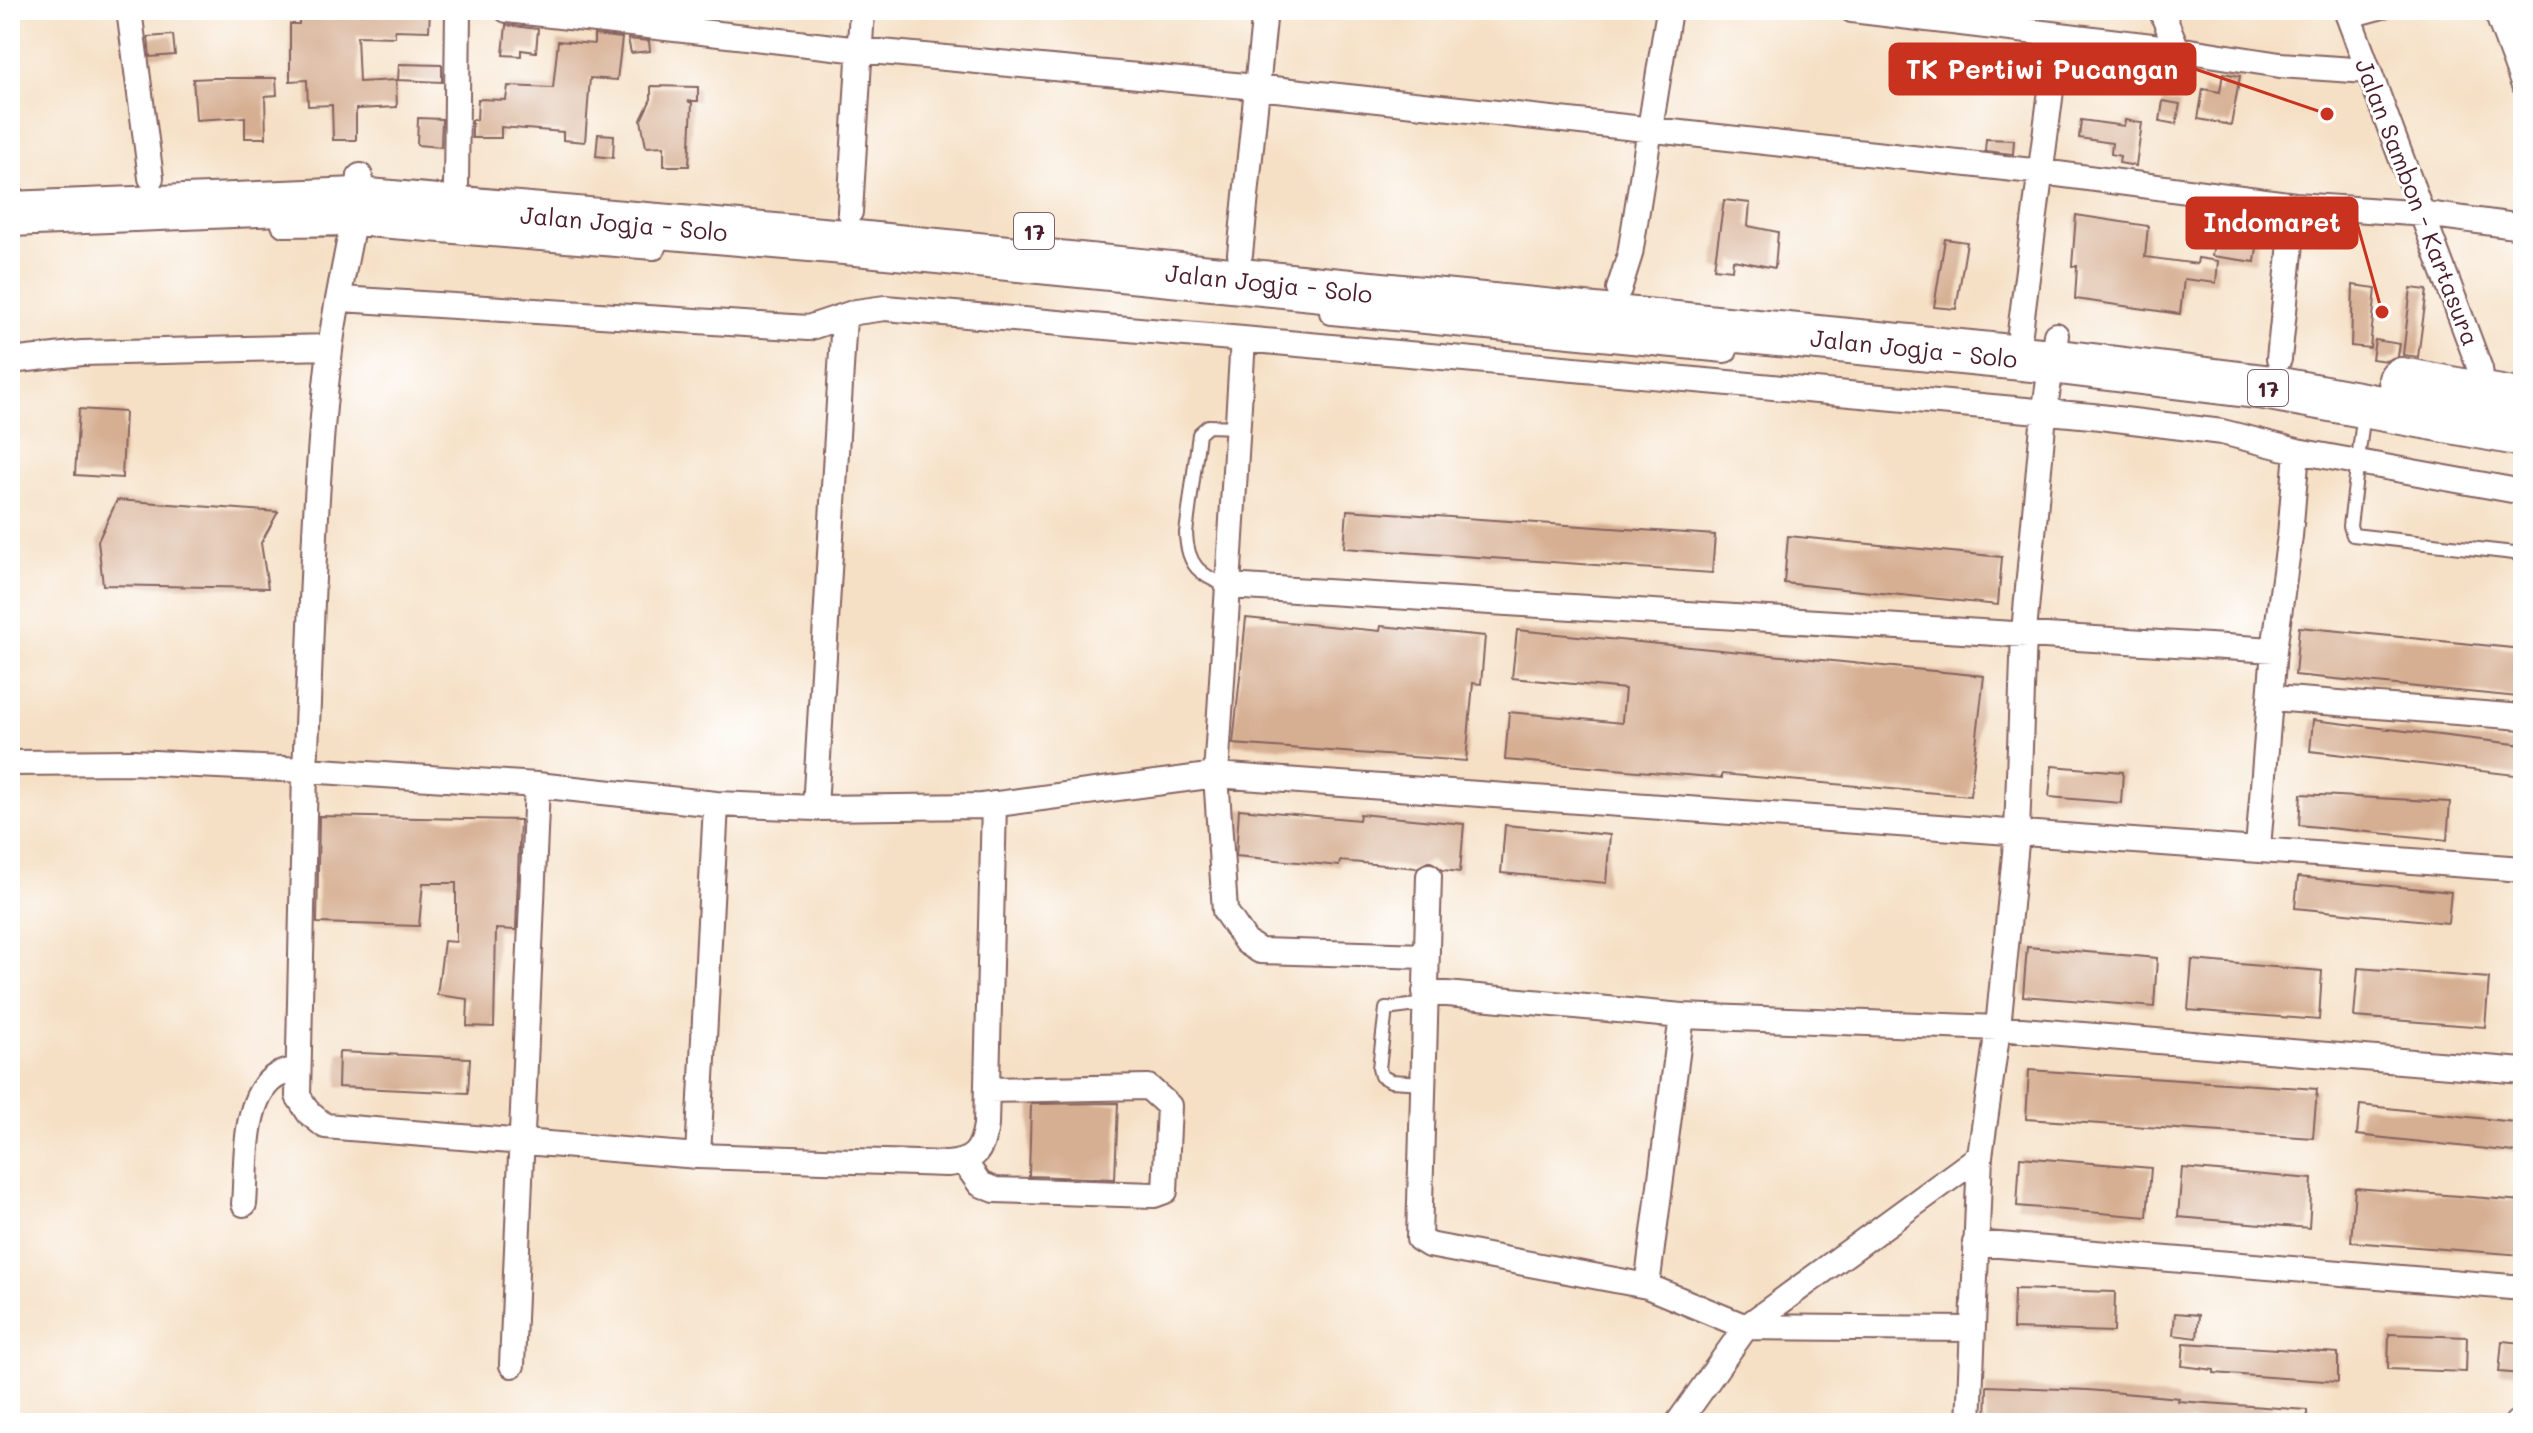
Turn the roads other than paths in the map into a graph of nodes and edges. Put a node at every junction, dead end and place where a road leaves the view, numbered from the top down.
1 (129, 10) edge
2 (458, 10) edge
3 (507, 10) edge
4 (862, 10) edge
5 (1265, 10) edge
6 (1669, 10) edge
7 (1852, 10) edge
8 (2161, 10) edge
9 (2496, 10) edge
10 (2387, 11) edge
11 (2348, 16) edge
12 (2058, 36) junction
13 (2177, 49) junction
14 (860, 50) junction
15 (2368, 71) junction
16 (2523, 83) edge
17 (1256, 87) junction
18 (1649, 130) junction
19 (2042, 172) junction
20 (151, 178) junction
21 (456, 185) junction
22 (10, 186) edge
23 (357, 200) junction
24 (2295, 205) junction
25 (10, 214) edge
26 (2426, 214) junction
27 (2523, 227) edge
28 (10, 234) edge
29 (853, 239) junction
30 (1240, 254) junction
31 (1619, 289) junction
32 (341, 299) junction
33 (844, 317) junction
34 (1243, 339) junction
35 (330, 347) junction
36 (2044, 352) junction
37 (2279, 359) junction
38 (10, 361) edge
39 (2364, 411) junction
40 (2044, 414) junction
41 (2504, 414) edge
42 (1238, 427) junction
43 (2523, 450) edge
44 (2297, 451) junction
45 (2356, 462) junction
46 (2523, 492) edge
47 (2523, 554) edge
48 (1228, 586) junction
49 (2024, 632) junction
50 (2274, 650) junction
51 (2272, 698) junction
52 (2523, 717) edge
53 (10, 763) edge
54 (305, 770) junction
55 (1216, 775) junction
56 (537, 785) junction
57 (716, 804) junction
58 (994, 804) junction
59 (815, 808) junction
60 (2017, 833) junction
61 (2258, 848) junction
62 (2523, 869) edge
63 (1429, 876) dead end
64 (1426, 956) junction
65 (1425, 998) junction
66 (1682, 1016) junction
67 (1998, 1028) junction
68 (298, 1070) junction
69 (2523, 1071) edge
70 (1423, 1083) junction
71 (987, 1090) junction
72 (522, 1144) junction
73 (698, 1156) junction
74 (1980, 1156) junction
75 (965, 1163) junction
76 (244, 1204) dead end
77 (1975, 1243) junction
78 (1647, 1286) junction
79 (2523, 1288) edge
80 (1746, 1327) junction
81 (1970, 1329) junction
82 (512, 1365) dead end
83 (2523, 1421) edge
84 (1678, 1423) edge
85 (1969, 1423) edge
86 (2517, 1423) edge

1 - 20 street
2 - 21 street
3 - 14 street
4 - 14 street
5 - 17 street
6 - 18 street
7 - 12 street
8 - 13 street
9 - 16 street
10 - 11 lane
11 - 15 street, Jalan Sambon - Kartasura
12 - 13 street
12 - 19 street
13 - 15 street
14 - 17 street
14 - 29 street
15 - 26 street, Jalan Sambon - Kartasura
17 - 18 street
17 - 30 street
18 - 19 street
18 - 31 street
19 - 24 street
19 - 36 street
20 - 22 highway, Jalan Jogja - Solo / 17
20 - 23 highway, Jalan Jogja - Solo / 17
21 - 23 highway, Jalan Jogja - Solo / 17
21 - 29 highway, Jalan Jogja - Solo / 17
23 - 25 highway, Jalan Jogja - Solo / 17
23 - 28 street
23 - 29 highway, Jalan Jogja - Solo / 17
23 - 32 street
24 - 26 street
24 - 37 street
26 - 27 street
26 - 41 street, Jalan Sambon - Kartasura
29 - 30 highway, Jalan Jogja - Solo / 17
29 - 36 highway, Jalan Jogja - Solo / 17
30 - 31 highway, Jalan Jogja - Solo / 17
31 - 36 highway, Jalan Jogja - Solo / 17
32 - 33 street
32 - 35 street
33 - 34 street
33 - 59 street
34 - 40 street
34 - 42 street
35 - 38 street
35 - 54 street
36 - 37 highway, Jalan Jogja - Solo / 17
36 - 39 highway, Jalan Jogja - Solo / 17
36 - 40 street
37 - 41 highway, Jalan Jogja - Solo / 17
39 - 41 highway, Jalan Jogja - Solo / 17
39 - 43 street
39 - 45 lane
40 - 44 street
40 - 49 street
42 - 48 street
42 - 48 lane
44 - 45 street
44 - 50 street
45 - 46 street
45 - 47 lane
48 - 49 street
48 - 55 street
49 - 50 street
49 - 60 street
50 - 51 street
51 - 52 street
51 - 61 street
53 - 54 street
54 - 56 street
54 - 68 street
55 - 58 street
55 - 60 street
55 - 64 street
56 - 57 street
56 - 72 street
57 - 59 street
57 - 73 street
58 - 59 street
58 - 71 street
60 - 61 street
60 - 67 street
61 - 62 street
63 - 64 street
64 - 65 street
65 - 66 street
65 - 70 street
65 - 70 lane
66 - 67 street
66 - 78 street
67 - 69 street
67 - 74 street
68 - 72 street
68 - 76 street
70 - 78 street
71 - 75 street
71 - 75 street
72 - 73 street
72 - 82 street
73 - 75 street
74 - 77 street
74 - 80 street
77 - 79 street
77 - 81 street
78 - 80 street
80 - 81 street
80 - 84 street
81 - 85 street
83 - 86 street

